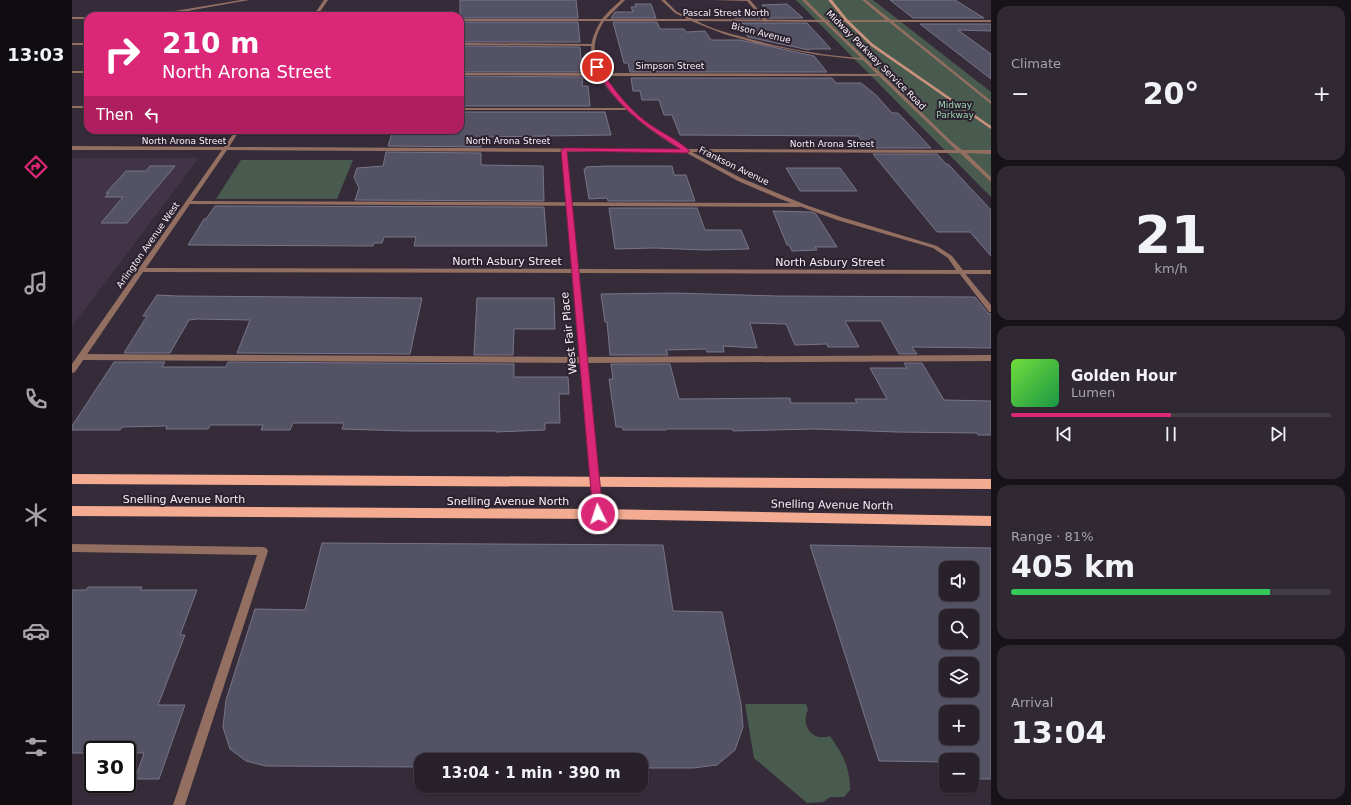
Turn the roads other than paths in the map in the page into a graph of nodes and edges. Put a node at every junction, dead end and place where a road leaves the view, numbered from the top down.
1 (247, 0) edge
2 (326, 0) edge
3 (624, 0) edge
4 (663, 0) edge
5 (713, 0) edge
6 (804, 0) edge
7 (830, 0) edge
8 (864, 0) edge
9 (175, 12) edge
10 (318, 12) edge
11 (72, 18) edge
12 (84, 18) edge
13 (464, 20) edge
14 (603, 20) junction
15 (691, 21) junction
16 (766, 21) junction
17 (826, 21) junction
18 (847, 21) junction
19 (890, 21) junction
20 (991, 22) edge
21 (72, 44) edge
22 (84, 44) edge
23 (464, 44) edge
24 (592, 44) junction
25 (864, 59) junction
26 (72, 72) edge
27 (84, 72) edge
28 (464, 74) edge
29 (600, 74) junction
30 (879, 75) junction
31 (991, 103) edge
32 (72, 107) edge
33 (84, 107) edge
34 (464, 109) edge
35 (628, 109) junction
36 (991, 128) edge
37 (235, 134) edge
38 (72, 148) edge
39 (225, 149) junction
40 (564, 150) junction
41 (687, 151) junction
42 (960, 152) junction
43 (991, 152) edge
44 (991, 180) edge
45 (188, 203) junction
46 (569, 204) junction
47 (799, 205) junction
48 (142, 270) junction
49 (575, 272) junction
50 (961, 272) junction
51 (991, 272) edge
52 (991, 310) edge
53 (82, 357) junction
54 (991, 358) edge
55 (584, 360) junction
56 (72, 370) edge
57 (72, 479) edge
58 (596, 483) junction
59 (991, 484) edge
60 (72, 511) edge
61 (598, 514) junction
62 (991, 521) edge
63 (72, 548) edge
64 (179, 805) edge

1 - 9 street
2 - 10 street
3 - 14 street
4 - 15 street, Bison Avenue
5 - 16 street
6 - 17 street, Midway Parkway Service Road
7 - 18 street
8 - 19 street
11 - 12 street
13 - 14 street, Pascal Street North
14 - 15 street, Pascal Street North
14 - 24 street
15 - 16 street, Pascal Street North
15 - 25 street, Bison Avenue
16 - 17 street, Pascal Street North
17 - 18 street, Pascal Street North
17 - 25 street, Midway Parkway Service Road
18 - 19 street, Pascal Street North
18 - 36 street
19 - 20 street, Pascal Street North
19 - 31 street
21 - 22 street
23 - 24 street
24 - 29 street, Frankson Avenue
25 - 30 street, Midway Parkway Service Road
26 - 27 street
28 - 29 street, Simpson Street
29 - 30 street, Simpson Street
29 - 35 street, Frankson Avenue
30 - 42 street, Midway Parkway Service Road
32 - 33 street
34 - 35 street
35 - 41 street, Frankson Avenue
37 - 39 street, Arlington Avenue West
38 - 39 street, North Arona Street
39 - 40 street, North Arona Street
39 - 45 street, Arlington Avenue West
40 - 41 street, North Arona Street
40 - 46 street, West Fair Place
41 - 42 street, North Arona Street
41 - 47 street, Frankson Avenue
42 - 43 street, North Arona Street
42 - 44 street, Midway Parkway Service Road
45 - 46 street
45 - 48 street, Arlington Avenue West
46 - 47 street
46 - 49 street, West Fair Place
47 - 50 street, Frankson Avenue
48 - 49 street, North Asbury Street
48 - 53 street, Arlington Avenue West
49 - 50 street, North Asbury Street
49 - 55 street, West Fair Place
50 - 51 street, North Asbury Street
50 - 52 street, Frankson Avenue
53 - 55 street
53 - 56 street, Arlington Avenue West
54 - 55 street
55 - 58 street, West Fair Place
57 - 58 main road, Snelling Avenue North
58 - 59 main road, Snelling Avenue North
58 - 61 street, West Fair Place
60 - 61 main road, Snelling Avenue North
61 - 62 main road, Snelling Avenue North
63 - 64 street

